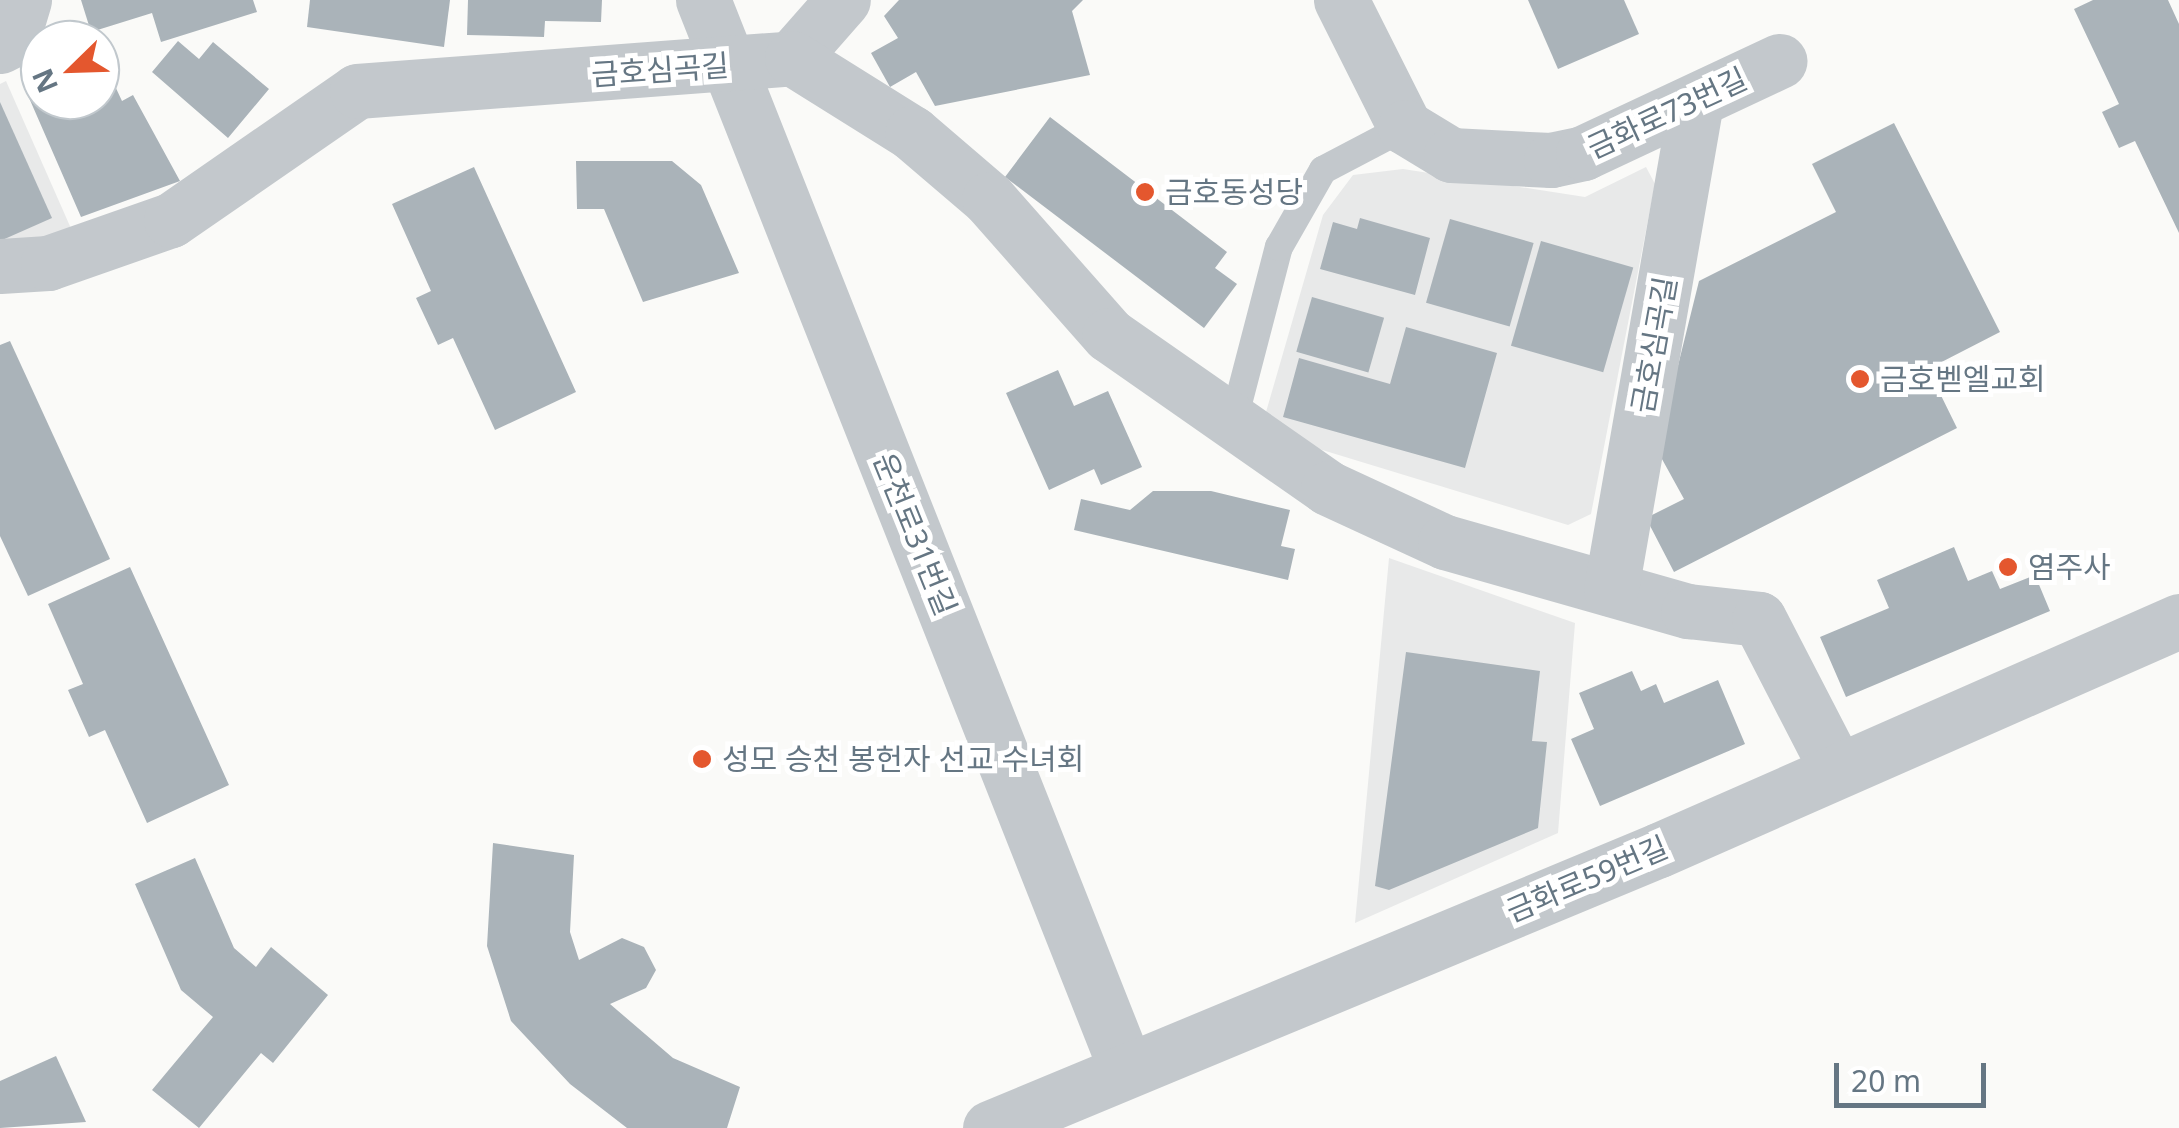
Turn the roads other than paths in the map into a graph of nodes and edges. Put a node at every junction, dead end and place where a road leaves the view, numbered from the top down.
1 (24, 0) edge
2 (703, 0) edge
3 (843, 0) edge
4 (1341, 0) edge
5 (0, 46) edge
6 (792, 58) junction
7 (1779, 61) dead end
8 (730, 65) junction
9 (1696, 100) junction
10 (1405, 128) junction
11 (0, 266) edge
12 (1233, 423) junction
13 (1611, 589) junction
14 (2179, 621) edge
15 (1837, 770) junction
16 (1126, 1069) junction
17 (990, 1128) edge

1 - 5 street
2 - 8 street, 운천로31번길
3 - 6 street
4 - 10 street
6 - 8 street, 금호심곡길
6 - 12 street
7 - 9 street, 금화로73번길
8 - 11 street, 금호심곡길
8 - 16 street, 운천로31번길
9 - 10 street, 금화로73번길
9 - 13 street, 금호심곡길
10 - 12 lane
12 - 13 street
13 - 15 street
14 - 15 street, 금화로59번길
15 - 16 street, 금화로59번길
16 - 17 street, 금화로59번길

